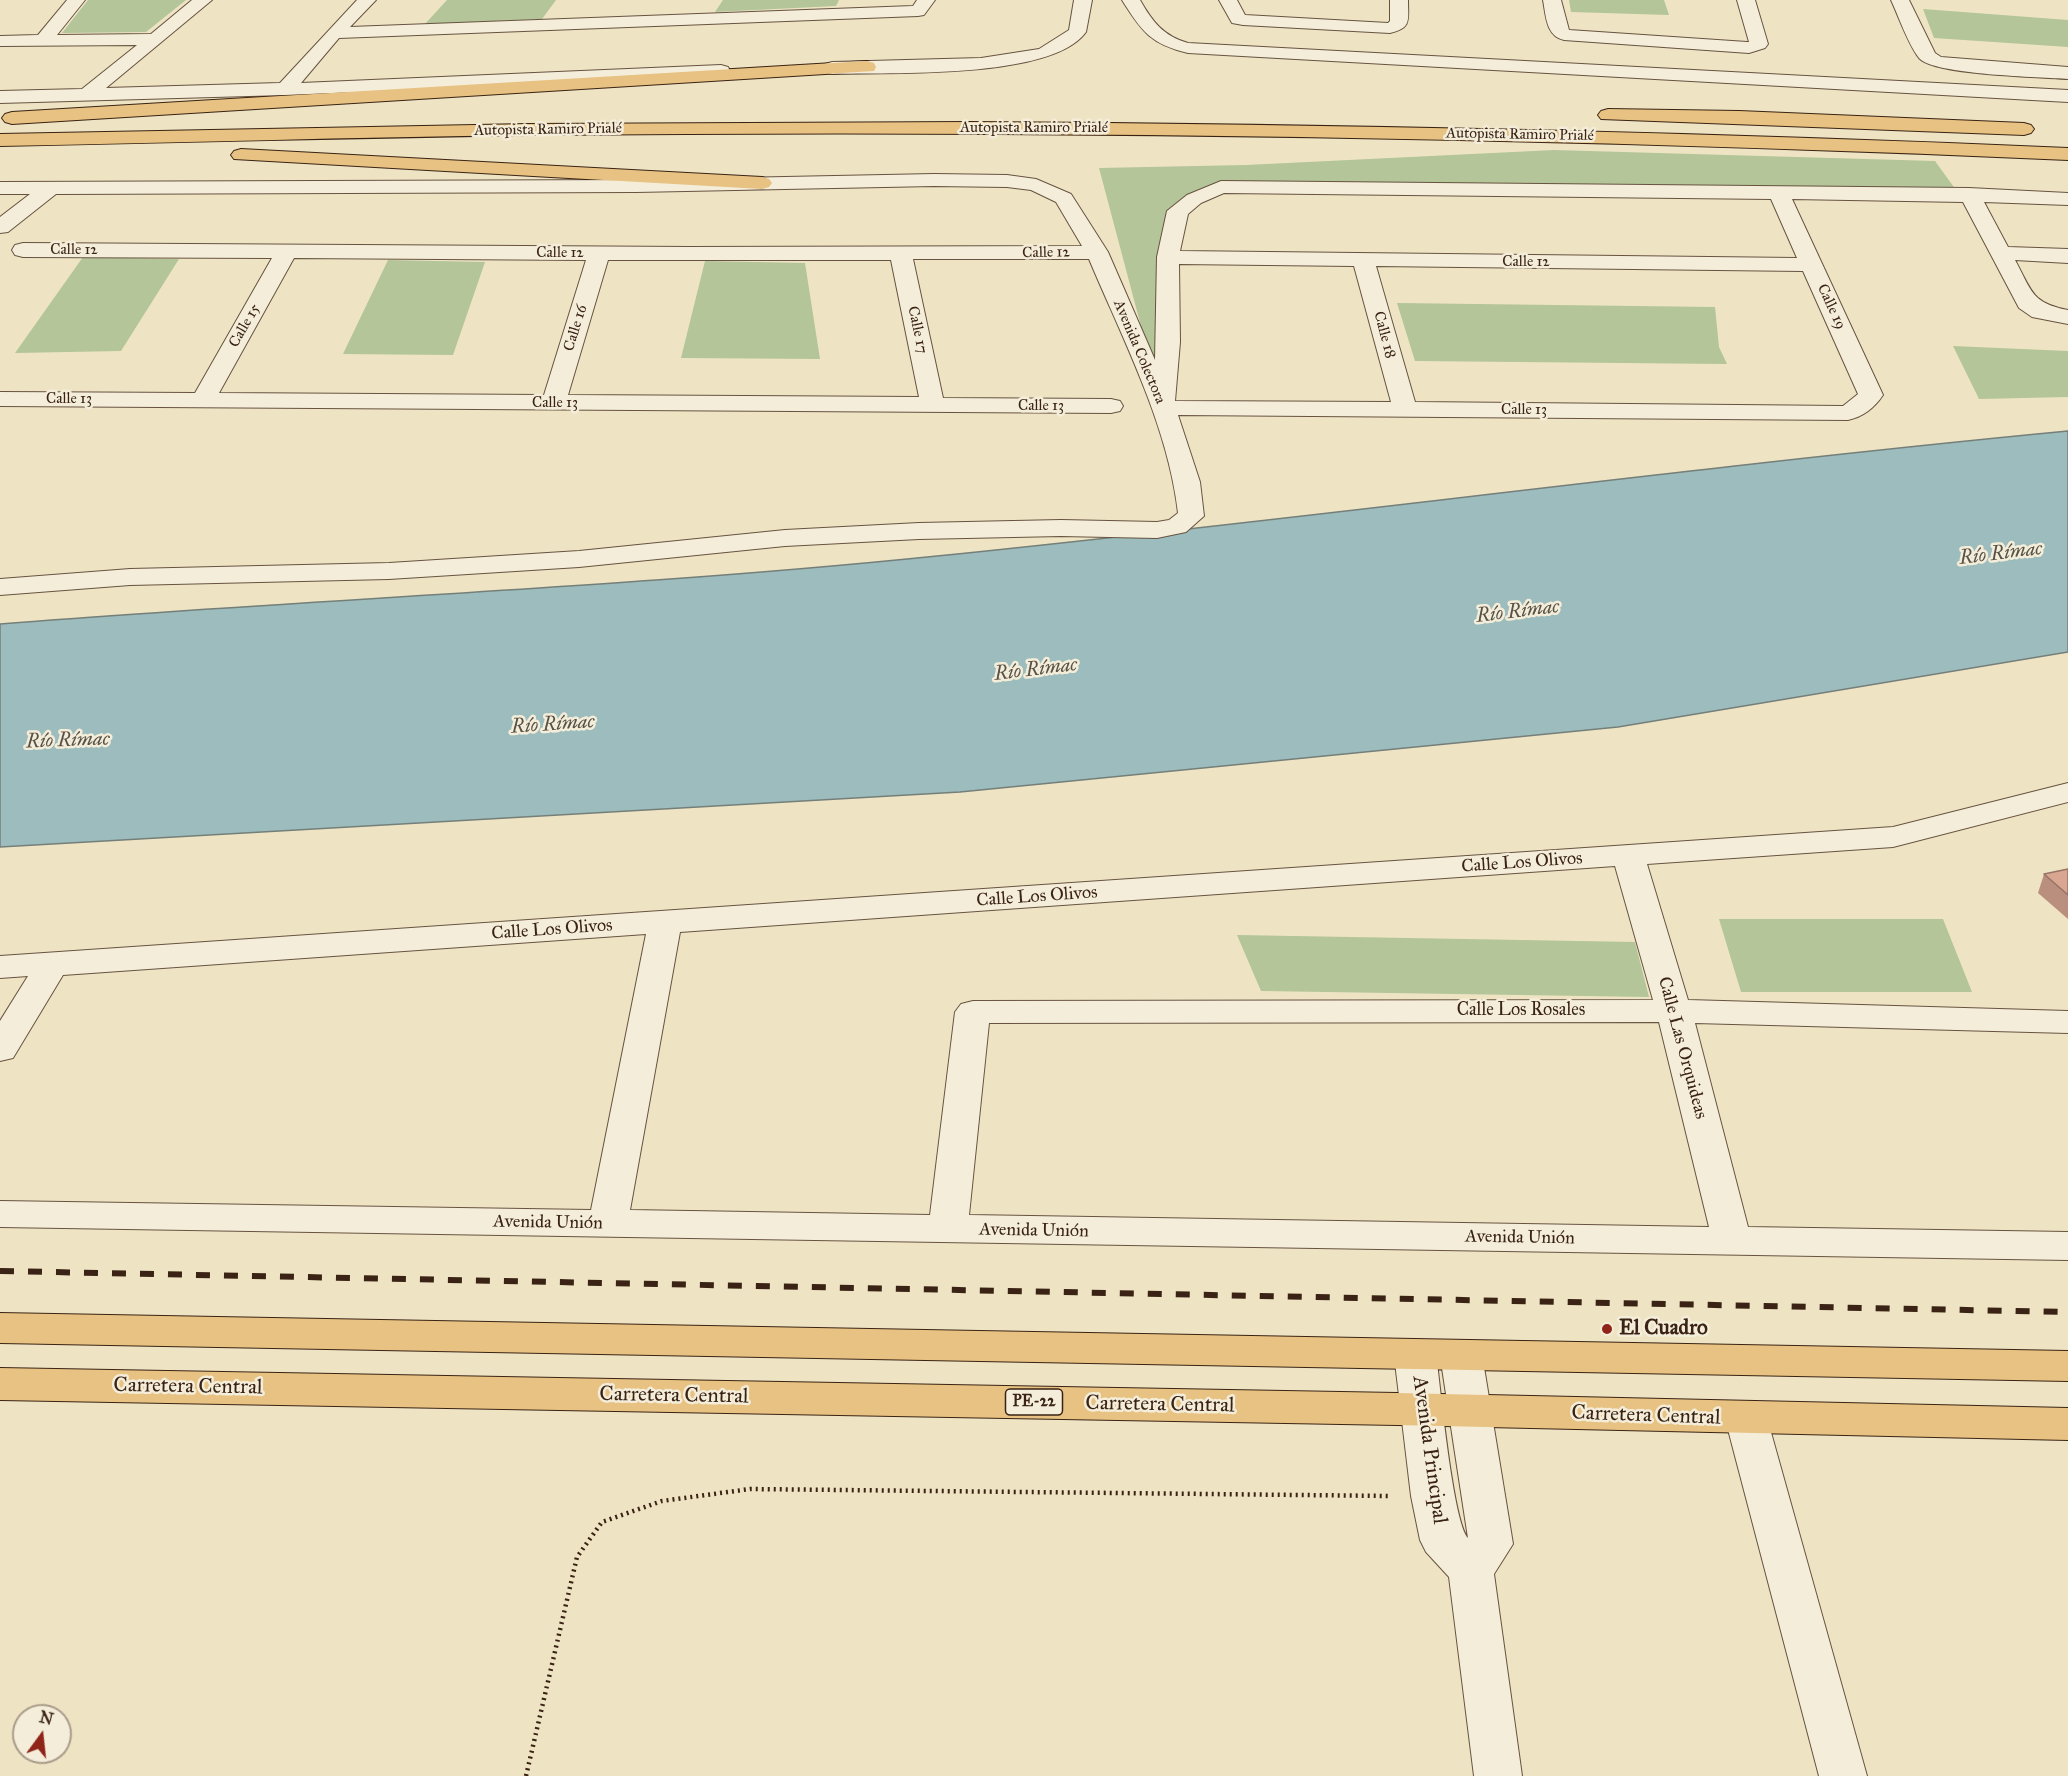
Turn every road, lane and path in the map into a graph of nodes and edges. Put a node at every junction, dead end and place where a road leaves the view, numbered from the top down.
1 (76, 0) edge
2 (203, 0) edge
3 (367, 0) edge
4 (926, 0) edge
5 (1083, 0) edge
6 (1131, 0) edge
7 (1228, 0) edge
8 (1399, 0) edge
9 (1552, 0) edge
10 (1746, 0) edge
11 (1900, 0) edge
12 (635, 7) dead end
13 (623, 22) junction
14 (334, 33) junction
15 (155, 39) junction
16 (43, 40) junction
17 (0, 41) edge
18 (1662, 43) junction
19 (867, 67) junction
20 (2062, 72) edge
21 (1663, 73) junction
22 (285, 89) junction
23 (86, 95) junction
24 (2067, 96) edge
25 (0, 97) edge
26 (442, 111) dead end
27 (1585, 114) dead end
28 (6, 118) edge
29 (2047, 130) dead end
30 (0, 141) edge
31 (2068, 154) edge
32 (762, 183) junction
33 (52, 187) junction
34 (0, 188) edge
35 (1778, 192) junction
36 (1969, 194) junction
37 (2068, 199) edge
38 (0, 227) edge
39 (23, 250) dead end
40 (287, 251) junction
41 (1097, 252) junction
42 (599, 253) junction
43 (2000, 253) junction
44 (901, 254) junction
45 (2068, 256) edge
46 (1168, 257) junction
47 (1364, 261) junction
48 (1812, 265) junction
49 (2068, 317) edge
50 (0, 399) edge
51 (203, 400) junction
52 (554, 403) junction
53 (933, 406) junction
54 (1111, 406) dead end
55 (1163, 408) junction
56 (1405, 410) junction
57 (1848, 413) joint
58 (0, 587) edge
59 (2068, 792) edge
60 (1628, 855) junction
61 (665, 922) junction
62 (52, 965) junction
63 (0, 967) edge
64 (1674, 1011) junction
65 (2068, 1022) edge
66 (0, 1050) edge
67 (0, 1214) edge
68 (608, 1224) junction
69 (948, 1229) junction
70 (1732, 1241) junction
71 (2068, 1246) edge
72 (0, 1328) edge
73 (1415, 1354) junction
74 (1461, 1355) junction
75 (2068, 1366) edge
76 (0, 1384) edge
77 (1423, 1410) junction
78 (1470, 1411) junction
79 (1746, 1418) junction
80 (2068, 1424) edge
81 (1433, 1496) junction
82 (1471, 1571) junction
83 (526, 1776) edge
84 (1498, 1776) edge
85 (1843, 1776) edge

1 - 16 street
2 - 15 street
3 - 14 street
4 - 13 street
5 - 19 street
6 - 21 street
7 - 8 street
9 - 18 street
10 - 18 street
11 - 20 street
12 - 13 street
13 - 14 street
14 - 22 street
15 - 16 street
15 - 23 street
16 - 17 street
18 - 21 street
19 - 22 street
19 - 28 highway
20 - 24 street
21 - 24 street
22 - 23 street
23 - 25 street
26 - 28 highway
27 - 29 highway, Autopista Ramiro Prialé
30 - 31 highway, Autopista Ramiro Prialé
30 - 32 highway
32 - 33 street
32 - 41 street, Avenida Colectora
33 - 34 street
33 - 38 street
35 - 36 street
35 - 46 street
35 - 48 street, Calle 19
36 - 37 street
36 - 43 street
39 - 40 street, Calle 12
40 - 42 street, Calle 12
40 - 51 street, Calle 15
41 - 44 street, Calle 12
41 - 55 street, Avenida Colectora
42 - 44 street, Calle 12
42 - 52 street, Calle 16
43 - 45 street
43 - 49 street
44 - 53 street, Calle 17
46 - 47 street, Calle 12
46 - 55 street
47 - 48 street, Calle 12
47 - 56 street, Calle 18
48 - 57 street, Calle 19
50 - 51 street, Calle 13
51 - 52 street, Calle 13
52 - 53 street, Calle 13
53 - 54 street, Calle 13
55 - 56 street, Calle 13
55 - 58 street, Avenida Colectora
56 - 57 street, Calle 13
59 - 60 street, Calle Los Olivos
60 - 61 street, Calle Los Olivos
60 - 64 street, Calle Las Orquideas
61 - 62 street, Calle Los Olivos
61 - 68 street
62 - 63 street, Calle Los Olivos
62 - 66 street
64 - 65 street, Calle Los Rosales
64 - 69 street, Calle Los Rosales
64 - 70 street, Calle Las Orquideas
67 - 68 street, Avenida Unión
68 - 69 street, Avenida Unión
69 - 70 street, Avenida Unión
70 - 71 street, Avenida Unión
72 - 73 highway
73 - 74 highway
73 - 77 street, Avenida Principal
74 - 75 highway
74 - 78 street
76 - 77 highway, Carretera Central / PE-22
77 - 78 highway, Carretera Central / PE-22
77 - 81 street, Avenida Principal
78 - 79 highway, Carretera Central / PE-22
78 - 82 street
79 - 80 highway, Carretera Central / PE-22
79 - 85 street
81 - 82 street, Avenida Principal
81 - 83 path
82 - 84 street

